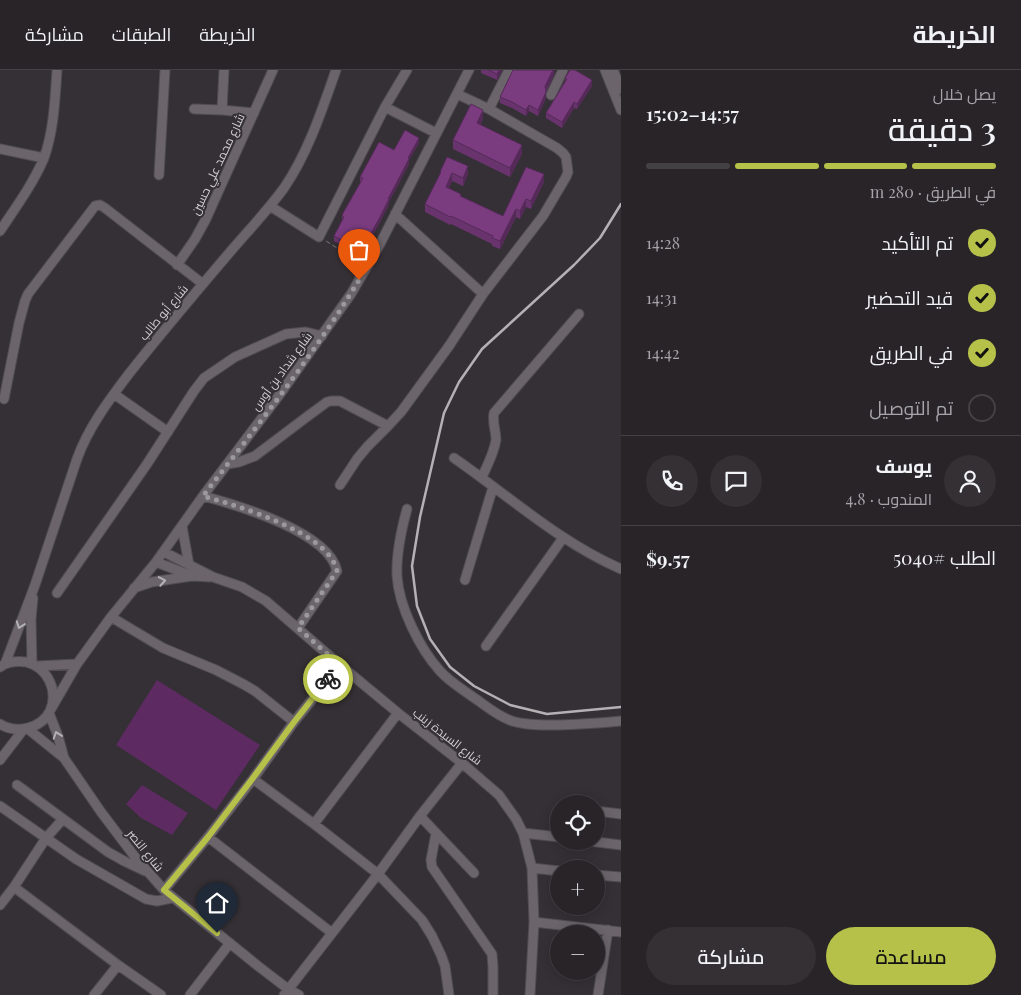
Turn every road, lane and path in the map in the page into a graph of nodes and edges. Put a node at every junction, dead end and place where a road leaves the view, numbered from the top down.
1 (57, 70) edge
2 (165, 70) edge
3 (224, 70) edge
4 (273, 70) edge
5 (336, 70) edge
6 (407, 70) edge
7 (469, 70) edge
8 (509, 70) edge
9 (563, 70) edge
10 (606, 70) edge
11 (614, 73) edge
12 (621, 89) edge
13 (457, 94) junction
14 (551, 95) dead end
15 (385, 107) junction
16 (194, 109) dead end
17 (489, 109) junction
18 (222, 110) junction
19 (621, 110) edge
20 (254, 113) junction
21 (436, 133) junction
22 (0, 149) edge
23 (44, 158) junction
24 (158, 175) dead end
25 (270, 206) junction
26 (395, 214) junction
27 (0, 231) edge
28 (319, 237) junction
29 (177, 265) junction
30 (367, 267) junction
31 (203, 284) junction
32 (483, 294) junction
33 (579, 314) dead end
34 (322, 336) junction
35 (114, 394) junction
36 (4, 399) dead end
37 (388, 426) junction
38 (168, 432) junction
39 (454, 458) dead end
40 (228, 464) junction
41 (482, 477) junction
42 (340, 485) dead end
43 (493, 487) junction
44 (203, 496) junction
45 (406, 509) dead end
46 (182, 526) junction
47 (563, 538) junction
48 (164, 552) junction
49 (156, 562) junction
50 (189, 565) junction
51 (621, 570) edge
52 (192, 576) junction
53 (213, 577) junction
54 (465, 580) dead end
55 (34, 585) junction
56 (134, 588) junction
57 (57, 593) dead end
58 (112, 616) junction
59 (298, 628) junction
60 (486, 646) dead end
61 (2, 664) edge
62 (77, 664) junction
63 (34, 665) junction
64 (340, 665) junction
65 (50, 711) junction
66 (398, 713) junction
67 (621, 721) edge
68 (294, 722) junction
69 (0, 724) edge
70 (26, 729) junction
71 (64, 758) junction
72 (0, 760) edge
73 (462, 763) junction
74 (253, 778) junction
75 (17, 785) dead end
76 (0, 806) edge
77 (605, 812) edge
78 (621, 814) edge
79 (420, 816) junction
80 (63, 819) junction
81 (314, 824) junction
82 (436, 833) junction
83 (523, 833) junction
84 (550, 836) edge
85 (208, 837) junction
86 (46, 838) junction
87 (605, 843) edge
88 (621, 845) edge
89 (532, 868) junction
90 (550, 870) edge
91 (148, 873) junction
92 (474, 873) dead end
93 (378, 874) junction
94 (605, 876) edge
95 (621, 878) edge
96 (14, 887) junction
97 (164, 890) junction
98 (172, 898) junction
99 (0, 905) edge
100 (534, 922) junction
101 (608, 930) junction
102 (621, 932) edge
103 (332, 933) junction
104 (230, 943) junction
105 (118, 965) junction
106 (286, 992) edge
107 (94, 995) edge
108 (161, 995) edge
109 (190, 995) edge
110 (299, 995) edge
111 (449, 995) edge
112 (494, 995) edge
113 (530, 995) edge
114 (598, 995) edge

1 - 23 street
2 - 24 street
3 - 18 street
4 - 20 street, شارع محمد علي حسين
5 - 25 street, شارع أبو طالب
6 - 15 street
7 - 13 street, شارع شداد بن أوس
8 - 17 street
9 - 14 street
10 - 11 street
11 - 12 street
11 - 19 street
13 - 17 street
13 - 21 street, شارع شداد بن أوس
15 - 21 street
15 - 28 street
16 - 18 street
17 - 32 street
18 - 20 street
20 - 29 street, شارع محمد علي حسين
21 - 26 street, شارع شداد بن أوس
22 - 23 street
23 - 27 street
25 - 28 street
25 - 31 street, شارع أبو طالب
26 - 30 street, شارع شداد بن أوس
26 - 32 street
28 - 30 path
29 - 31 street
29 - 36 street
30 - 34 street, شارع شداد بن أوس
31 - 35 street, شارع أبو طالب
32 - 37 street
33 - 41 street
34 - 38 street
34 - 40 street, شارع شداد بن أوس
35 - 38 street
35 - 55 street, شارع أبو طالب
37 - 40 street
37 - 42 street
38 - 57 street
39 - 41 street
40 - 44 street, شارع شداد بن أوس
41 - 43 street
43 - 47 street
43 - 54 street
44 - 46 street, شارع شداد بن أوس
44 - 59 street
45 - 67 street
46 - 48 street, شارع شداد بن أوس
46 - 50 street
47 - 51 street
47 - 60 street
48 - 49 street, شارع شداد بن أوس
48 - 50 street, شارع السيدة زينب
49 - 52 street, شارع السيدة زينب
49 - 56 street, شارع شداد بن أوس
50 - 53 street, شارع السيدة زينب
52 - 53 street, شارع السيدة زينب
56 -> 52 street
53 - 59 street, شارع السيدة زينب
55 -> 61 street, شارع أبو طالب
55 - 63 street, شارع أبو طالب
56 - 58 street, شارع شداد بن أوس
58 - 62 street, شارع شداد بن أوس
58 - 68 street
59 - 64 street, شارع السيدة زينب
61 - 63 street
62 - 63 street
62 - 65 street, شارع شداد بن أوس
63 - 65 street
64 - 66 street, شارع السيدة زينب
64 - 68 street
65 - 70 street
71 -> 65 street, شارع النصر
66 - 73 street, شارع السيدة زينب
66 - 81 street
68 - 74 street
69 - 70 street
70 - 71 street, شارع النصر
70 - 72 street
71 - 91 street, شارع النصر
73 - 79 street
73 - 83 street, شارع السيدة زينب
74 - 81 street
74 - 85 street
75 - 80 street
76 - 86 street
77 - 78 street
79 - 82 street
79 - 93 street
80 - 86 street
80 - 91 street
81 - 93 street
82 - 92 street
82 - 112 street
83 - 84 street
83 - 89 street, شارع السيدة زينب
85 - 97 street
85 - 103 street
86 - 96 street
86 - 98 street
87 - 88 street
89 - 90 street
89 - 100 street, شارع السيدة زينب
91 - 97 street, شارع النصر
93 - 103 street
93 - 111 street
94 - 95 street
96 - 99 street
96 - 105 street
97 - 98 street, شارع النصر
98 - 104 street, شارع النصر
100 - 101 street
100 - 113 street, شارع السيدة زينب
101 - 102 street
101 - 114 street
103 - 106 street
104 - 106 street, شارع النصر
104 - 109 street
105 - 107 street
105 - 108 street
106 - 110 street, شارع النصر

